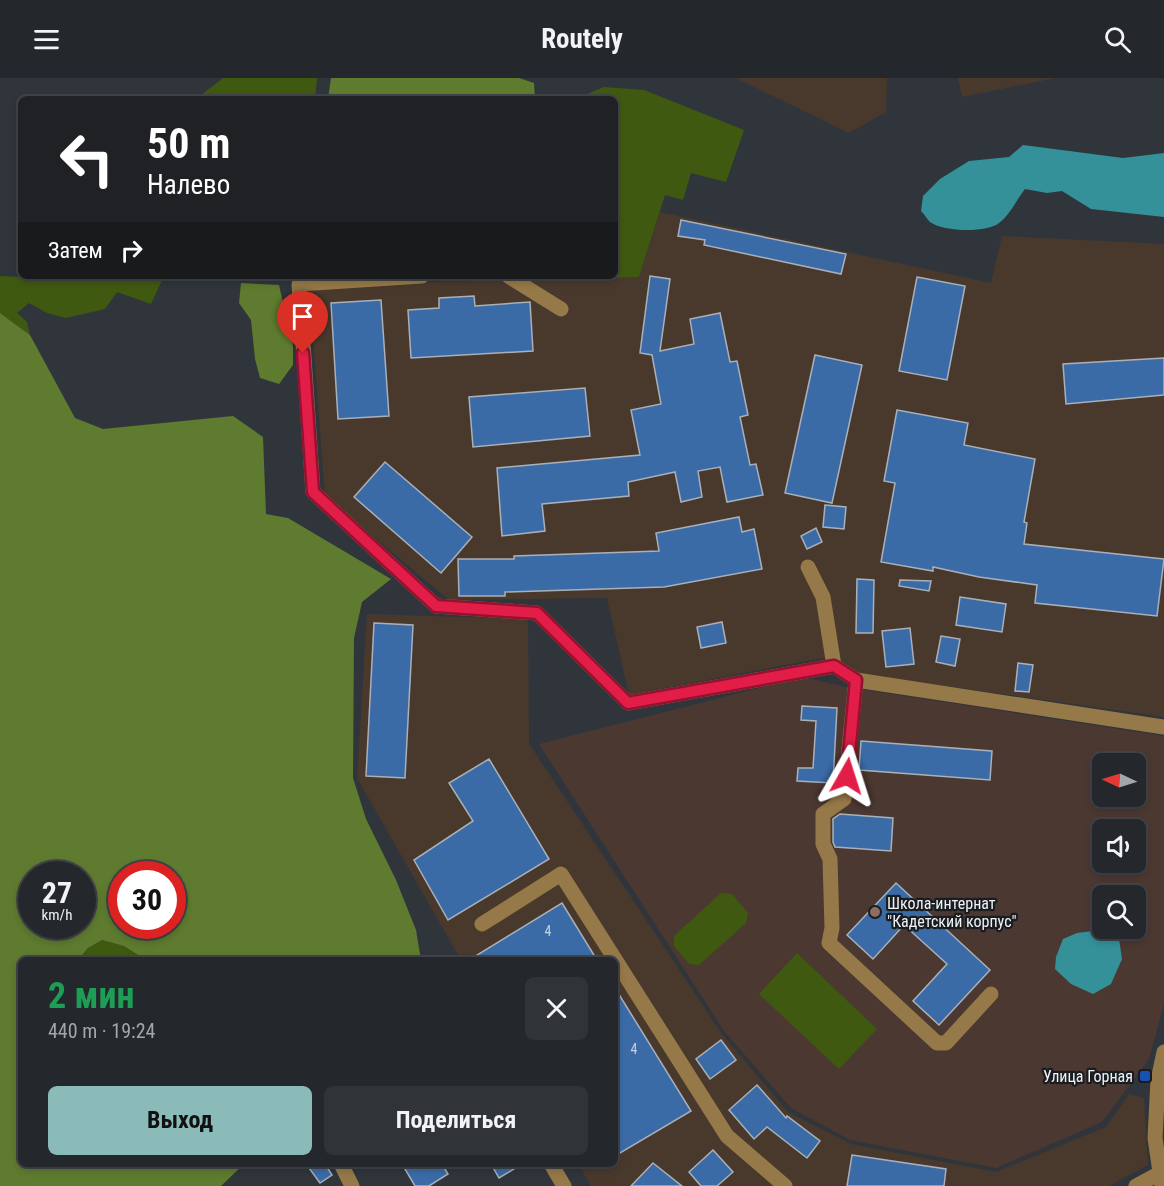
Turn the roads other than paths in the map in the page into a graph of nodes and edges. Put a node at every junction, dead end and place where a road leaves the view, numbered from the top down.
1 (376, 279) edge
2 (513, 279) edge
3 (561, 309) dead end
4 (808, 567) dead end
5 (834, 666) junction
6 (856, 680) junction
7 (1164, 727) edge
8 (482, 924) dead end
9 (614, 957) edge
10 (618, 964) edge
11 (991, 994) dead end
12 (1164, 1052) edge
13 (1160, 1110) edge
14 (342, 1167) edge
15 (553, 1167) edge
16 (1161, 1179) edge
17 (352, 1186) edge
18 (564, 1186) edge
19 (785, 1186) edge
20 (1136, 1186) edge

1 - 5 street
2 - 3 street
4 - 5 street
5 - 6 street
6 - 7 street
6 - 11 street
8 - 9 street
10 - 19 street
12 - 13 street
13 - 16 street
14 - 17 street
15 - 18 street
16 - 20 street

